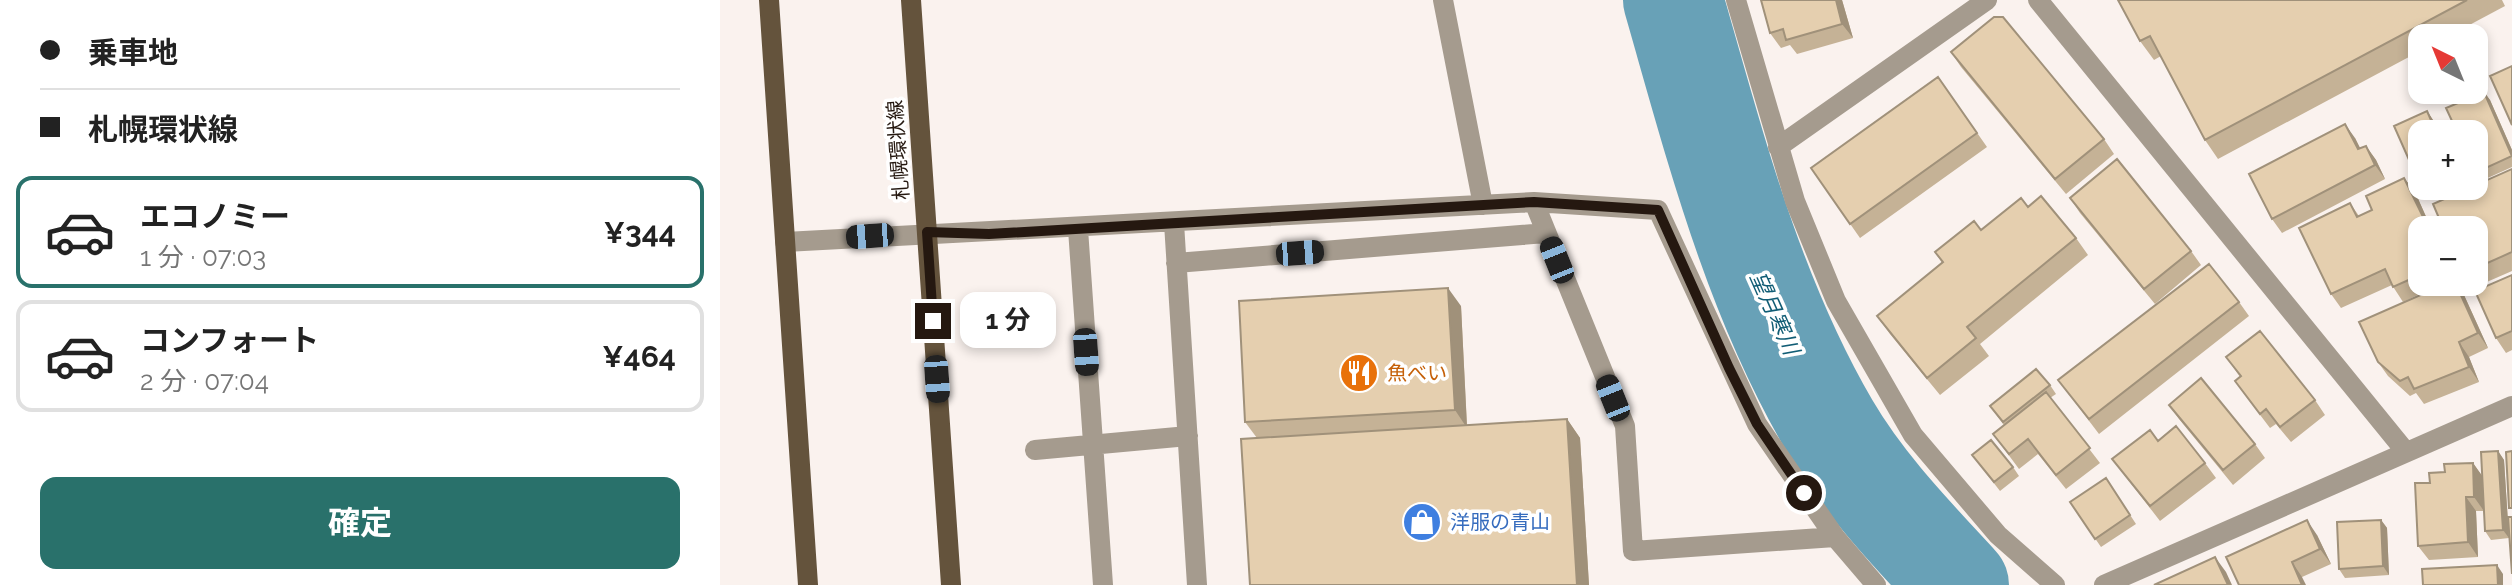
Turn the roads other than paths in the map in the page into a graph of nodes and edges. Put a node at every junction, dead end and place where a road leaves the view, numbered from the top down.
1 (769, 0) edge
2 (911, 0) edge
3 (1443, 0) edge
4 (1736, 0) edge
5 (1987, 0) edge
6 (2038, 0) edge
7 (1778, 147) junction
8 (1534, 202) junction
9 (1483, 205) junction
10 (1174, 223) junction
11 (1078, 229) junction
12 (927, 232) junction
13 (1546, 233) junction
14 (785, 242) junction
15 (1176, 263) junction
16 (2512, 406) edge
17 (1188, 436) junction
18 (1093, 445) junction
19 (1035, 450) dead end
20 (2406, 452) junction
21 (1835, 537) junction
22 (808, 585) edge
23 (951, 585) edge
24 (1103, 585) edge
25 (1197, 585) edge
26 (1876, 585) edge
27 (2055, 585) edge
28 (2104, 585) edge

1 - 14 main road
2 - 12 main road, 札幌環状線
3 - 9 street
4 - 7 street
5 - 7 street
6 - 20 street
7 - 27 street
8 - 9 street
8 - 13 street
8 - 21 street
9 - 10 street
10 - 11 street
10 - 15 street
11 - 12 street
11 - 18 street
12 - 14 street
12 - 23 main road, 札幌環状線
13 - 15 street
13 - 21 street
14 - 22 main road
15 - 17 street
16 - 20 street
17 - 18 street
17 - 25 street
18 - 19 street
18 - 24 street
20 - 28 street
21 - 26 street

